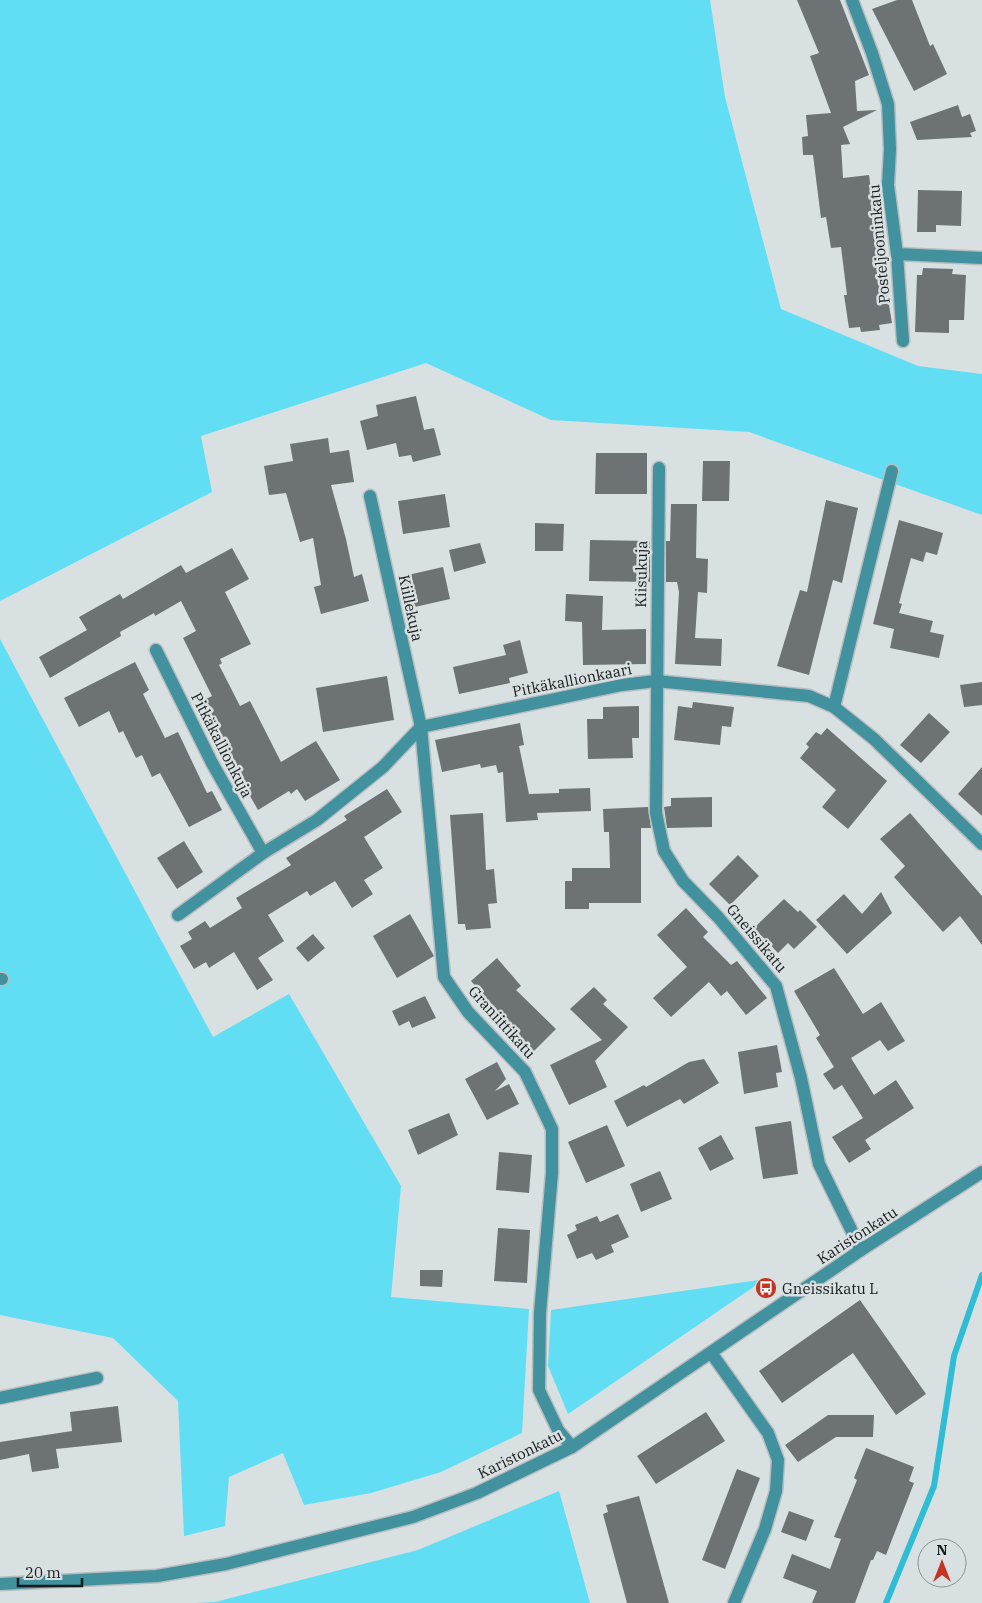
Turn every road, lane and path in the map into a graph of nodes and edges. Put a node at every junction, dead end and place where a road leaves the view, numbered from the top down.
1 (852, 0) edge
2 (897, 254) junction
3 (982, 258) edge
4 (903, 341) dead end
5 (659, 468) dead end
6 (892, 471) dead end
7 (370, 496) dead end
8 (156, 650) dead end
9 (656, 681) junction
10 (834, 707) junction
11 (421, 727) junction
12 (982, 844) edge
13 (263, 853) junction
14 (178, 916) dead end
15 (982, 1172) edge
16 (861, 1250) junction
17 (712, 1354) junction
18 (97, 1378) dead end
19 (0, 1398) edge
20 (572, 1446) junction
21 (0, 1584) edge
22 (734, 1603) edge

1 - 2 street, Posteljooninkatu
2 - 3 street
2 - 4 street, Posteljooninkatu
5 - 9 street, Kiisukuja
6 - 10 street
7 - 11 street, Kiillekuja
8 - 13 street, Pitkäkallionkuja
9 - 10 street, Pitkäkallionkaari
9 - 11 street, Pitkäkallionkaari
9 - 16 street, Gneissikatu
10 - 12 street, Pitkäkallionkaari
11 - 13 street
11 - 20 street, Graniittikatu
13 - 14 street
15 - 16 street, Karistonkatu
16 - 17 street, Karistonkatu
17 - 20 street, Karistonkatu
17 - 22 street
18 - 19 street
20 - 21 street, Karistonkatu

